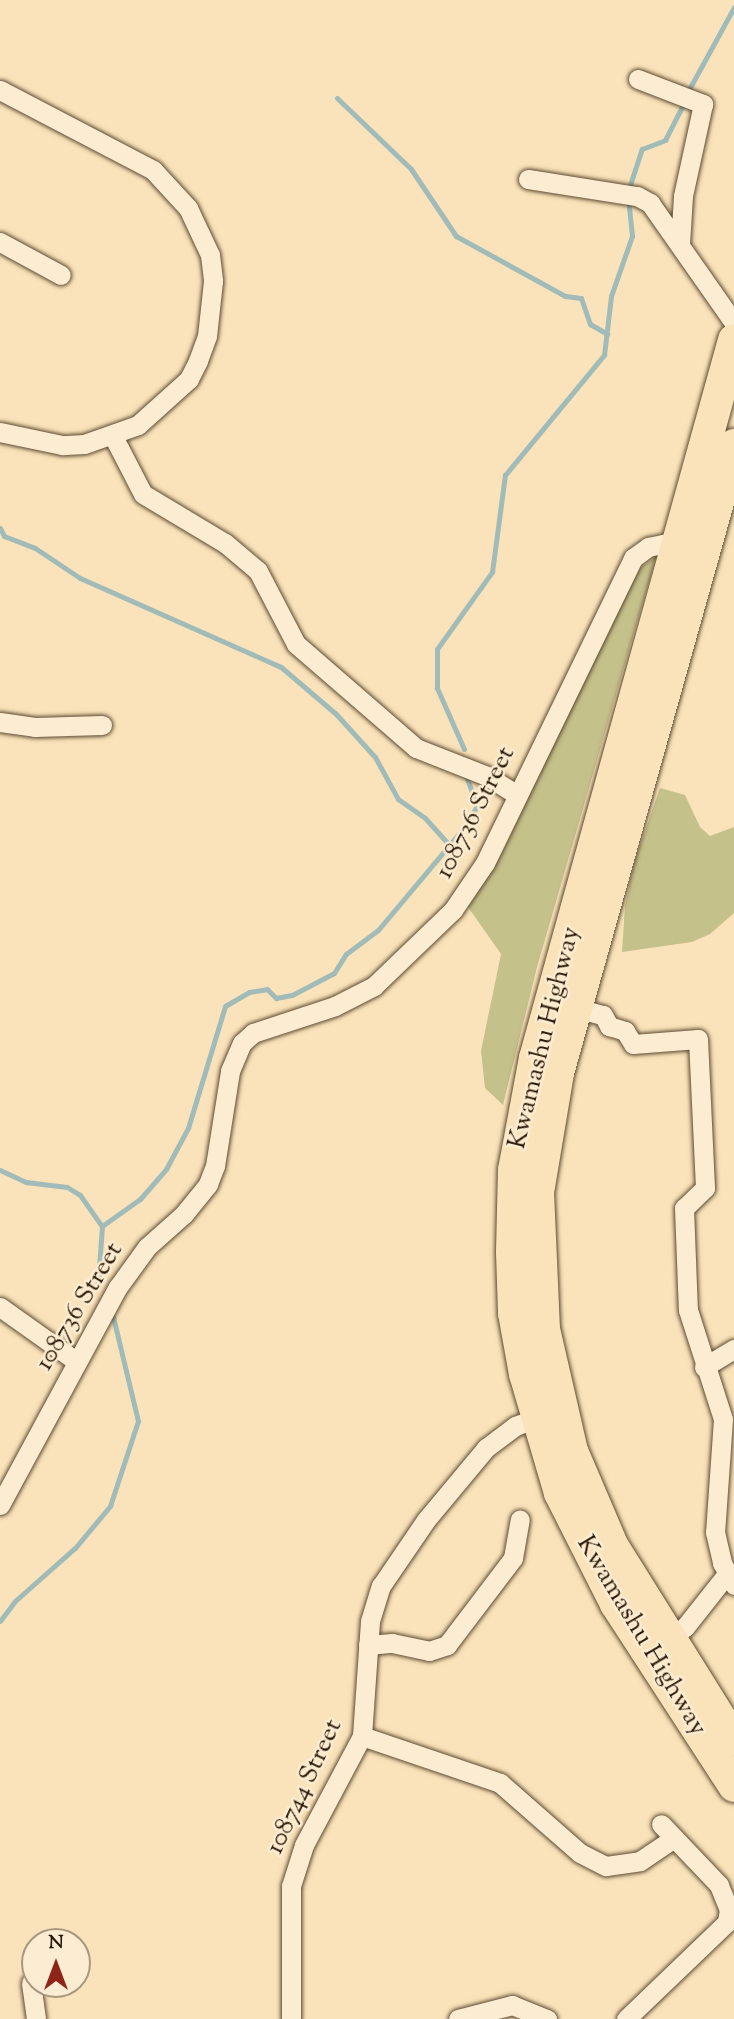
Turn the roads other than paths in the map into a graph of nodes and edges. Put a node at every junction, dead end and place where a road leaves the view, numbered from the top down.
1 (638, 79) dead end
2 (0, 90) edge
3 (528, 179) dead end
4 (0, 242) edge
5 (680, 244) junction
6 (61, 275) dead end
7 (734, 323) edge
8 (734, 340) edge
9 (0, 432) edge
10 (113, 436) junction
11 (734, 445) edge
12 (695, 537) junction
13 (0, 722) edge
14 (102, 725) dead end
15 (517, 795) junction
16 (576, 1008) junction
17 (0, 1307) edge
18 (734, 1349) edge
19 (76, 1361) junction
20 (704, 1367) junction
21 (548, 1414) junction
22 (0, 1505) edge
23 (520, 1520) dead end
24 (730, 1580) edge
25 (368, 1645) junction
26 (658, 1648) junction
27 (362, 1736) junction
28 (734, 1740) edge
29 (734, 1786) edge
30 (33, 1998) edge
31 (36, 2019) edge
32 (291, 2019) edge
33 (458, 2019) edge
34 (547, 2019) edge
35 (626, 2019) edge

1 - 5 street
2 - 10 street
3 - 5 street
4 - 6 street
5 - 7 street
8 - 12 main road, Kwamashu Highway
9 - 10 street
10 - 15 street
11 - 12 main road, Kwamashu Highway
12 - 15 street, 108736 Street
12 - 16 main road, Kwamashu Highway
12 - 21 main road, Kwamashu Highway
13 - 14 street
15 - 19 street, 108736 Street
16 - 20 street
16 - 21 main road, Kwamashu Highway
17 - 19 street
18 - 20 street
19 - 22 street, 108736 Street
20 - 24 street
21 - 25 street, 108744 Street
21 - 26 main road, Kwamashu Highway
23 - 25 street
24 - 26 street
25 - 27 street, 108744 Street
26 - 28 main road, Kwamashu Highway
26 - 29 main road, Kwamashu Highway
27 - 32 street, 108744 Street
27 - 35 street
30 - 31 street
33 - 34 street

